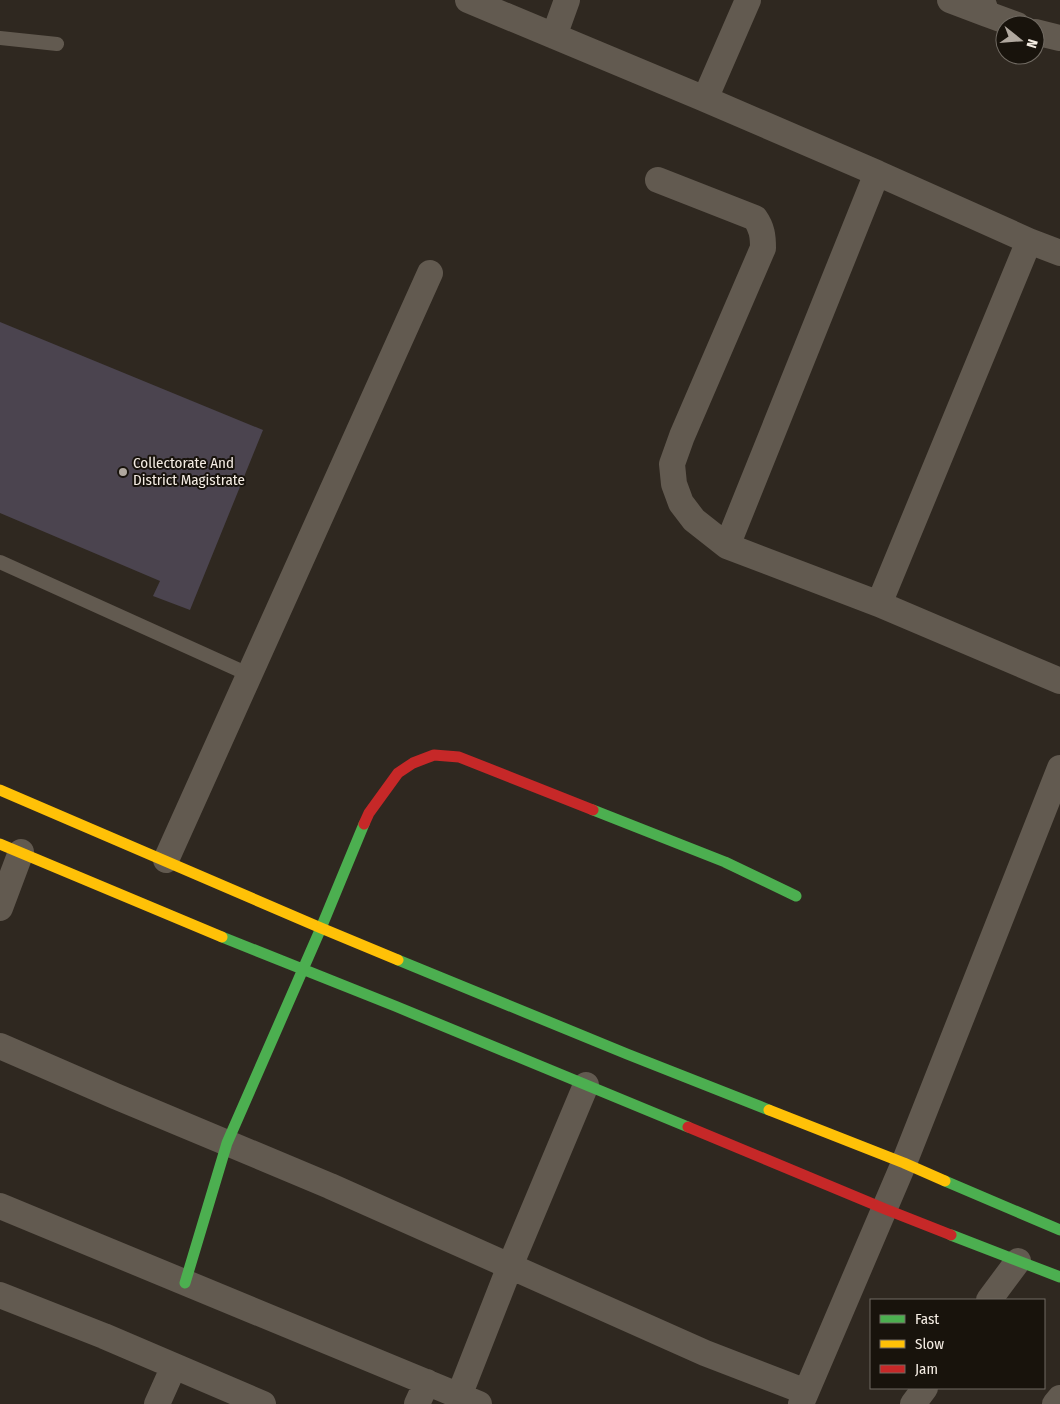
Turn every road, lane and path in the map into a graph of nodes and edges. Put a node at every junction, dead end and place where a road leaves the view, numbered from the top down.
1 (468, 0) edge
2 (567, 0) edge
3 (748, 0) edge
4 (950, 0) edge
5 (985, 7) edge
6 (999, 15) edge
7 (1045, 34) edge
8 (554, 36) junction
9 (0, 38) edge
10 (1060, 38) edge
11 (57, 44) dead end
12 (705, 99) junction
13 (877, 173) junction
14 (658, 180) dead end
15 (1030, 241) junction
16 (1060, 252) edge
17 (430, 273) dead end
18 (727, 546) junction
19 (0, 562) edge
20 (878, 604) junction
21 (250, 675) junction
22 (1060, 681) edge
23 (1060, 768) edge
24 (0, 790) edge
25 (10, 848) edge
26 (166, 860) junction
27 (796, 896) dead end
28 (0, 908) edge
29 (321, 928) junction
30 (302, 970) junction
31 (0, 1046) edge
32 (586, 1085) junction
33 (227, 1143) junction
34 (904, 1163) junction
35 (0, 1206) edge
36 (885, 1209) junction
37 (1060, 1230) edge
38 (1018, 1261) junction
39 (510, 1266) junction
40 (1060, 1277) edge
41 (185, 1283) junction
42 (0, 1296) edge
43 (989, 1299) edge
44 (174, 1366) junction
45 (924, 1389) edge
46 (422, 1393) edge
47 (804, 1398) edge
48 (1060, 1398) edge
49 (469, 1400) edge
50 (157, 1404) edge
51 (263, 1404) edge
52 (913, 1404) edge
53 (1056, 1404) edge

1 - 8 street
2 - 8 street
3 - 12 street
4 - 5 street
5 - 6 street
7 - 10 street
8 - 12 street
9 - 11 lane
12 - 13 street
13 - 15 street
13 - 18 street
14 - 18 street
15 - 16 street
15 - 20 street
17 - 21 street
18 - 20 street
19 - 21 lane
20 - 22 street
21 - 26 street
23 - 34 street
24 - 26 main road
25 - 28 street
25 - 30 main road
26 - 29 main road
27 - 29 main road
29 - 30 main road
29 - 34 main road
30 - 32 main road
30 - 33 main road
31 - 33 street
32 - 36 main road
32 - 39 street
33 - 39 street
33 - 41 main road
34 - 36 street
34 - 37 main road
35 - 41 street
36 - 38 main road
36 - 47 street
38 - 40 main road
38 - 43 street
39 - 47 street
39 - 49 street
41 - 46 street
42 - 44 street
44 - 50 street
44 - 51 street
45 - 52 street
46 - 49 street
48 - 53 street

